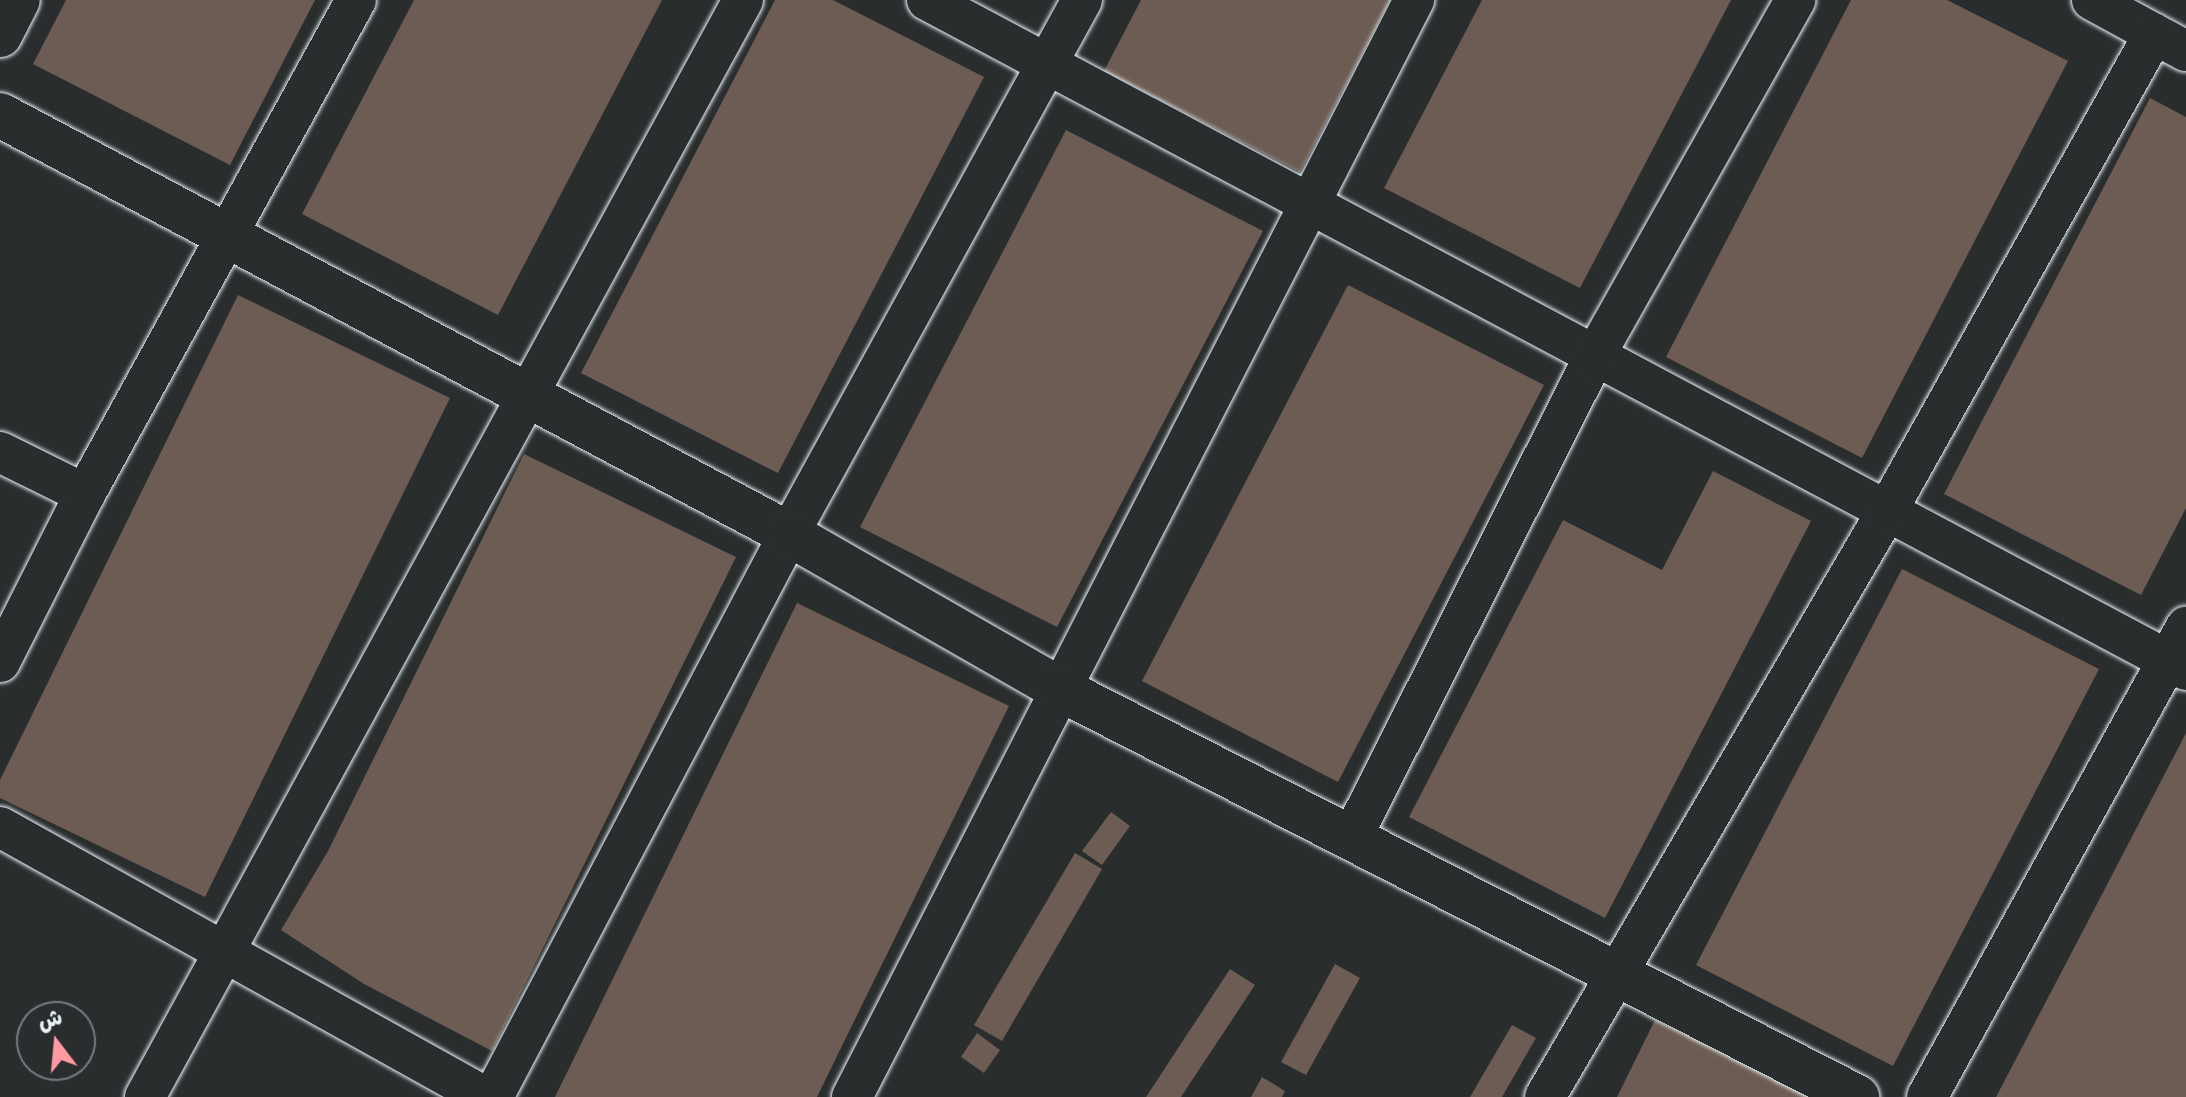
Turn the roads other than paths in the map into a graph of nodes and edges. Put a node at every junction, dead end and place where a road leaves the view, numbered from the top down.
1 (18, 0) edge
2 (356, 0) edge
3 (743, 0) edge
4 (927, 0) edge
5 (1082, 0) edge
6 (1414, 0) edge
7 (1795, 0) edge
8 (2092, 0) edge
9 (0, 35) edge
10 (2170, 42) edge
11 (1048, 64) junction
12 (0, 115) edge
13 (1308, 200) junction
14 (224, 235) junction
15 (1593, 359) junction
16 (526, 392) junction
17 (0, 452) edge
18 (85, 494) junction
19 (1887, 511) junction
20 (789, 534) junction
21 (2180, 652) edge
22 (0, 662) edge
23 (1058, 688) junction
24 (0, 827) edge
25 (1351, 839) junction
26 (224, 948) junction
27 (1615, 974) junction
28 (145, 1097) edge
29 (485, 1097) edge
30 (493, 1097) edge
31 (852, 1097) edge
32 (1545, 1097) edge
33 (1857, 1097) edge
34 (1927, 1097) edge

1 - 9 street
2 - 14 street
3 - 16 street
4 - 11 street
5 - 11 street
6 - 13 street
7 - 15 street
8 - 10 street
10 - 19 street
11 - 13 street
11 - 20 street
12 - 14 street
13 - 15 street
13 - 23 street
14 - 16 street
14 - 18 street
15 - 19 street
15 - 25 street
16 - 20 street
16 - 26 street
17 - 18 street
18 - 22 street
19 - 21 street
19 - 27 street
20 - 23 street
20 - 30 street
21 - 34 street
23 - 25 street
23 - 31 street
24 - 26 street
25 - 27 street
26 - 28 street
26 - 29 street
27 - 32 street
27 - 33 street

